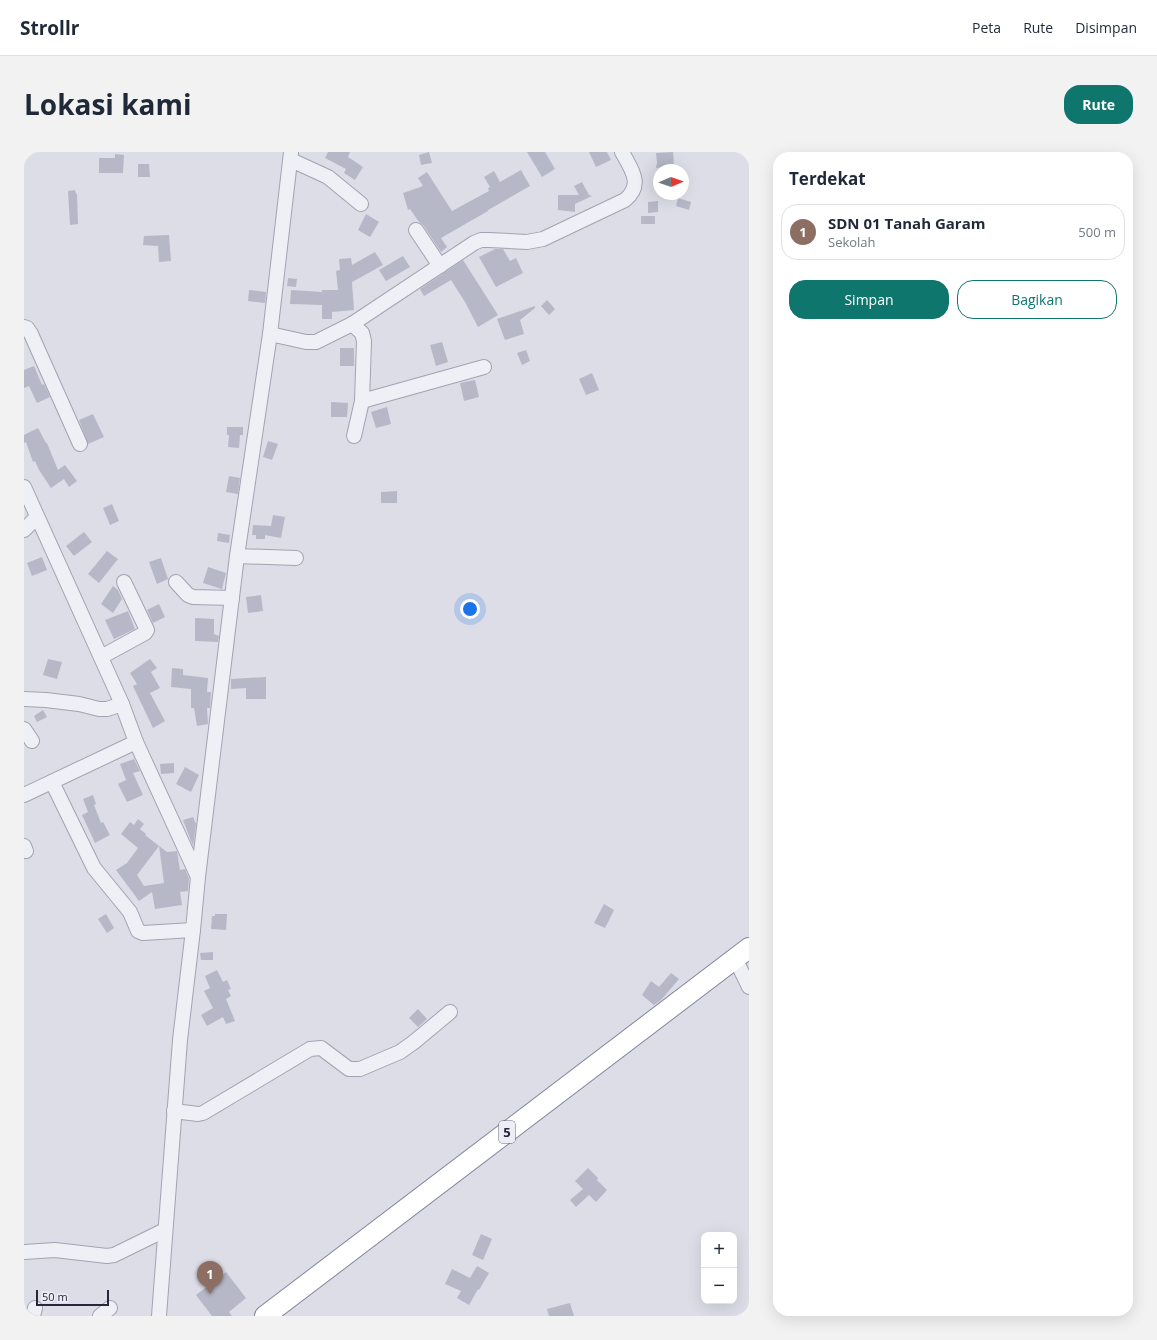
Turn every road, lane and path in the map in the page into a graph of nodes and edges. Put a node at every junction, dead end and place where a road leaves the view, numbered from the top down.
1 (622, 152) edge
2 (291, 156) edge
3 (361, 204) dead end
4 (416, 230) dead end
5 (440, 266) junction
6 (352, 324) junction
7 (24, 327) edge
8 (270, 334) junction
9 (484, 367) dead end
10 (362, 401) junction
11 (354, 436) dead end
12 (80, 444) dead end
13 (24, 487) edge
14 (37, 516) junction
15 (24, 530) edge
16 (237, 556) junction
17 (296, 558) dead end
18 (124, 582) dead end
19 (176, 582) dead end
20 (232, 598) junction
21 (101, 657) junction
22 (24, 699) edge
23 (122, 704) junction
24 (24, 729) edge
25 (32, 741) dead end
26 (136, 742) junction
27 (52, 782) junction
28 (24, 795) edge
29 (198, 877) junction
30 (193, 930) junction
31 (742, 953) edge
32 (749, 987) edge
33 (450, 1012) dead end
34 (174, 1111) junction
35 (165, 1230) junction
36 (24, 1252) edge
37 (159, 1316) edge
38 (265, 1316) edge

1 - 5 street
2 - 3 street
2 - 8 street
4 - 5 street
5 - 6 street
6 - 8 street
6 - 10 street
7 - 12 street
8 - 16 street
9 - 10 street
10 - 11 street
13 - 14 street
14 - 15 street
14 - 21 street
16 - 17 street
16 - 20 street
18 - 21 street
19 - 20 street
20 - 29 street
21 - 23 street
22 - 23 street
23 - 26 street
24 - 25 street
26 - 27 street
26 - 29 street
27 - 28 street
27 - 30 street
29 - 30 street
30 - 34 street
31 - 32 street
31 - 38 highway, 5
33 - 34 street
34 - 35 street
35 - 36 street
35 - 37 street

